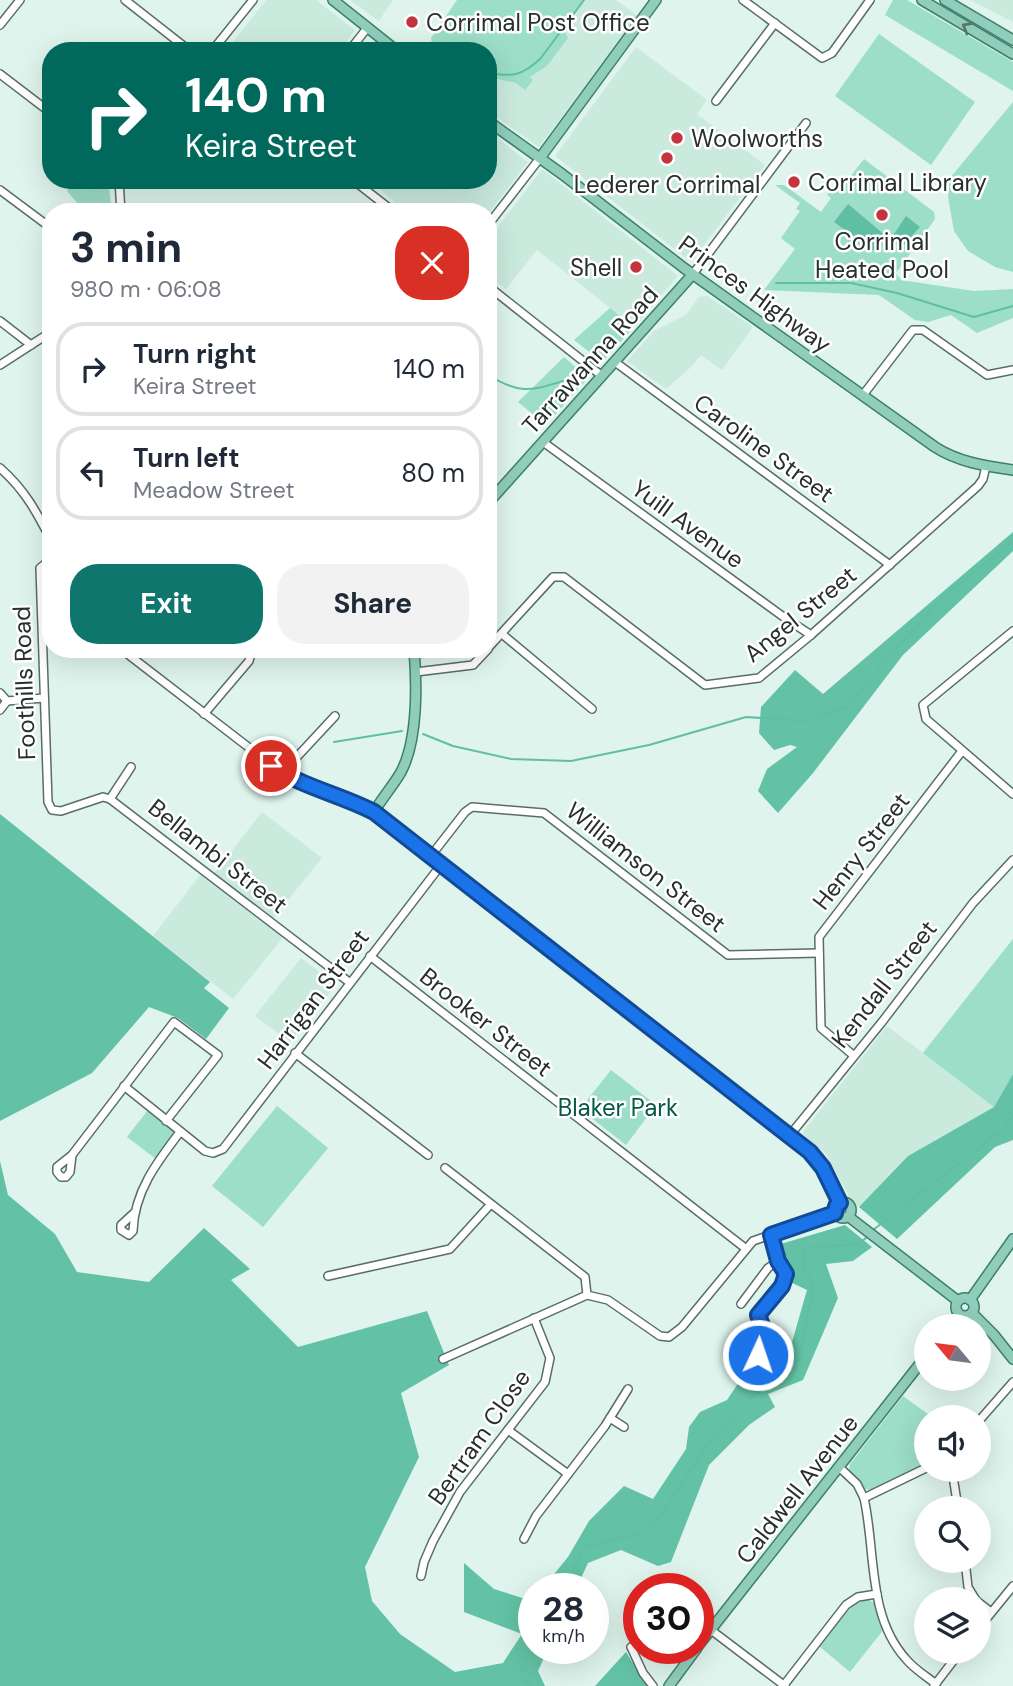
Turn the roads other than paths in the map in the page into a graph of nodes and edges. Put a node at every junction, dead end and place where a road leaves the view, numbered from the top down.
1 (20, 0) edge
2 (125, 0) edge
3 (253, 0) edge
4 (333, 0) edge
5 (656, 0) edge
6 (743, 0) edge
7 (870, 0) edge
8 (922, 0) edge
9 (945, 0) edge
10 (0, 11) edge
11 (7, 17) junction
12 (775, 23) junction
13 (0, 26) edge
14 (368, 27) junction
15 (1013, 40) edge
16 (179, 42) edge
17 (219, 42) edge
18 (356, 42) edge
19 (386, 42) edge
20 (1013, 54) edge
21 (0, 74) edge
22 (716, 100) dead end
23 (42, 106) edge
24 (806, 123) dead end
25 (497, 127) edge
26 (540, 158) junction
27 (365, 189) edge
28 (0, 190) edge
29 (383, 203) edge
30 (497, 213) edge
31 (42, 221) edge
32 (693, 274) junction
33 (497, 293) edge
34 (0, 321) edge
35 (42, 338) edge
36 (31, 345) junction
37 (615, 362) junction
38 (0, 365) edge
39 (1013, 370) edge
40 (602, 376) junction
41 (863, 395) junction
42 (543, 442) junction
43 (986, 466) junction
44 (0, 468) edge
45 (1013, 470) edge
46 (497, 493) edge
47 (42, 522) edge
48 (890, 565) junction
49 (42, 566) edge
50 (1013, 631) edge
51 (42, 633) edge
52 (502, 634) junction
53 (811, 635) junction
54 (497, 639) edge
55 (43, 658) edge
56 (132, 658) edge
57 (250, 658) edge
58 (415, 658) edge
59 (479, 658) edge
60 (416, 672) junction
61 (0, 693) edge
62 (44, 698) junction
63 (7, 701) junction
64 (592, 709) dead end
65 (0, 710) edge
66 (204, 714) junction
67 (335, 716) dead end
68 (962, 751) junction
69 (131, 767) dead end
70 (282, 773) junction
71 (1013, 794) edge
72 (110, 799) junction
73 (52, 810) joint
74 (374, 812) junction
75 (430, 857) junction
76 (1013, 860) edge
77 (441, 865) junction
78 (819, 953) junction
79 (370, 956) junction
80 (349, 982) junction
81 (295, 1053) junction
82 (853, 1055) junction
83 (124, 1086) junction
84 (166, 1121) junction
85 (180, 1132) junction
86 (790, 1135) junction
87 (72, 1154) dead end
88 (428, 1155) dead end
89 (445, 1168) dead end
90 (840, 1203) junction
91 (490, 1205) junction
92 (134, 1213) dead end
93 (835, 1213) junction
94 (849, 1217) junction
95 (771, 1235) junction
96 (1013, 1239) edge
97 (745, 1248) junction
98 (778, 1261) junction
99 (328, 1276) dead end
100 (587, 1295) junction
101 (970, 1300) junction
102 (958, 1301) junction
103 (741, 1304) dead end
104 (958, 1314) edge
105 (972, 1314) edge
106 (534, 1318) junction
107 (991, 1332) edge
108 (758, 1355) dead end
109 (443, 1359) dead end
110 (1013, 1359) edge
111 (914, 1372) edge
112 (1013, 1382) edge
113 (628, 1389) dead end
114 (991, 1407) edge
115 (610, 1418) junction
116 (624, 1427) dead end
117 (508, 1430) junction
118 (839, 1467) junction
119 (568, 1474) junction
120 (914, 1474) edge
121 (864, 1497) junction
122 (524, 1539) dead end
123 (421, 1576) dead end
124 (1013, 1586) edge
125 (877, 1594) junction
126 (991, 1612) edge
127 (714, 1626) edge
128 (714, 1632) edge
129 (639, 1664) edge
130 (685, 1664) edge
131 (951, 1664) edge
132 (935, 1685) edge
133 (653, 1686) edge
134 (669, 1686) edge
135 (784, 1686) edge

1 - 11 street
2 - 16 street
3 - 17 street
4 - 14 main road
5 - 26 main road
6 - 12 street
7 - 12 street
20 -> 8 main road
9 - 15 main road
10 - 11 street
11 - 13 street
12 - 22 street
14 - 18 street
14 - 19 main road
21 - 23 street
24 - 32 street
25 - 26 main road, Princes Highway
26 - 30 street
26 - 32 main road, Princes Highway
27 - 29 street
28 - 31 street
32 - 37 main road, Tarrawanna Road
32 - 41 main road, Princes Highway
33 - 40 street
34 - 36 street
35 - 36 street
36 - 38 street
37 - 40 main road, Tarrawanna Road
37 - 48 street, Caroline Street
39 - 41 street
40 - 42 main road, Tarrawanna Road
41 - 43 main road, Princes Highway
42 - 46 main road, Tarrawanna Road
42 - 53 street, Yuill Avenue
43 - 45 main road, Princes Highway
43 - 48 street, Angel Street
44 - 47 street
48 - 53 street, Angel Street
49 - 51 street, Foothills Road
50 - 68 street
52 - 53 street, Angel Street
52 - 54 street, Angel Street
52 - 64 street
55 - 62 street, Foothills Road
56 - 66 street
57 - 66 street
58 - 60 main road
59 - 60 street, Angel Street
60 - 74 main road
61 - 63 street
62 - 63 street
62 - 73 street, Foothills Road
63 - 65 street
66 - 70 street
67 - 70 street
68 - 71 street
68 - 78 street, Henry Street
69 - 72 street
70 - 74 street
72 - 73 street, Bellambi Street
72 - 80 street, Bellambi Street
74 - 75 main road
75 - 77 main road
75 - 78 street, Williamson Street
76 - 82 street, Kendall Street
77 - 79 street, Harrigan Street
77 - 86 main road
78 - 82 street, Henry Street
79 - 80 street, Harrigan Street
79 - 97 street, Brooker Street
80 - 81 street, Harrigan Street
81 - 85 street, Harrigan Street
81 - 88 street
82 - 86 street, Kendall Street
83 - 84 street
83 - 84 street
83 - 87 street
84 - 85 street
85 - 92 street
86 - 90 main road
89 - 91 street
90 - 93 main road
90 - 94 main road
91 - 99 street
91 - 100 street
93 - 94 main road
93 - 95 street
94 - 102 main road
95 - 97 street
95 - 98 street
96 - 101 main road
97 - 100 street
98 - 103 street
98 - 108 street
100 - 106 street
101 - 102 main road
101 - 105 main road
102 - 104 main road
106 - 109 street
106 - 117 street, Bertram Close
107 - 110 main road
111 - 118 main road, Caldwell Avenue
112 - 114 street
113 - 115 street
115 - 116 street
115 - 119 street
117 - 119 street
117 - 123 street, Bertram Close
118 - 121 street
118 - 127 main road, Caldwell Avenue
119 - 122 street
120 - 121 street
121 - 125 street
124 - 126 street
125 - 132 street
125 - 135 street
128 - 135 street
129 - 133 street
130 - 134 main road, Caldwell Avenue
131 - 132 street

